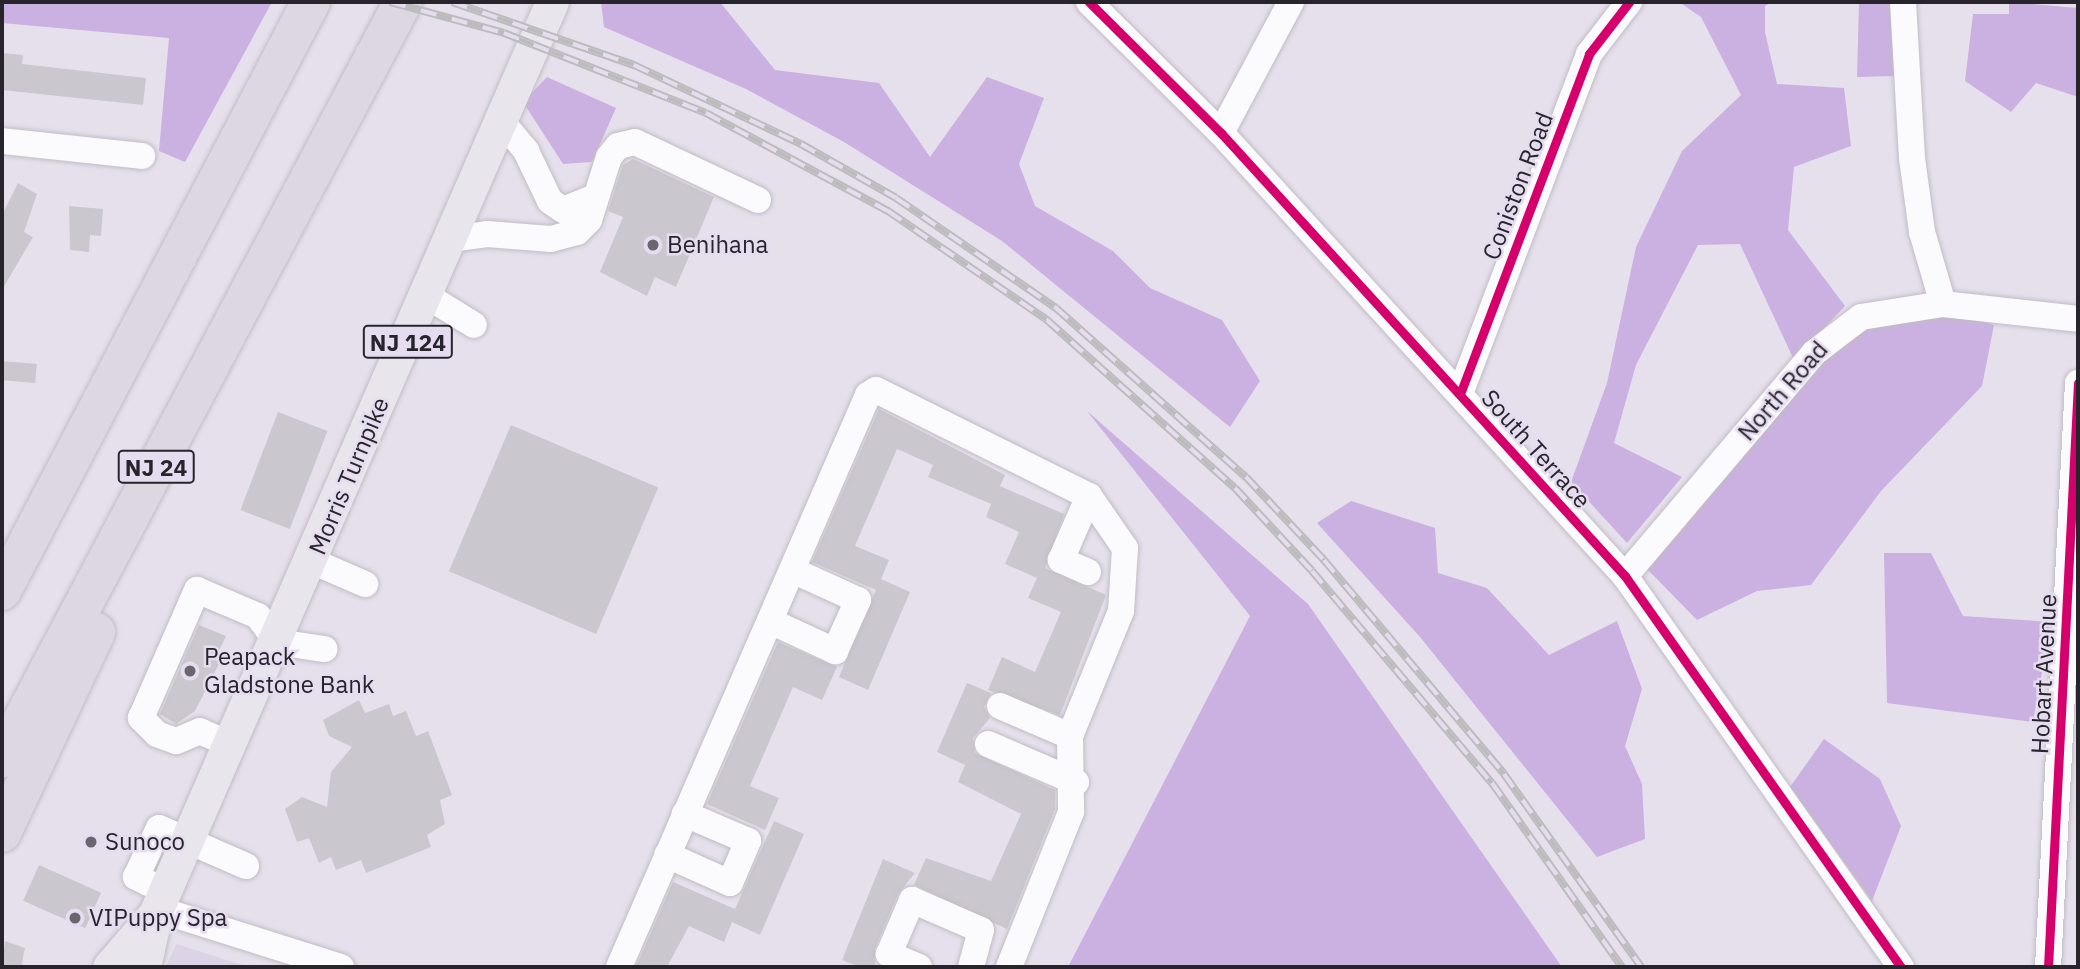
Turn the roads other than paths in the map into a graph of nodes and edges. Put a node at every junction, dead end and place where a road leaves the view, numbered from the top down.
1 (311, 2) edge
2 (403, 2) edge
3 (552, 2) edge
4 (1089, 2) edge
5 (1291, 2) edge
6 (1629, 2) edge
7 (1903, 2) edge
8 (502, 121) junction
9 (1221, 133) junction
10 (2, 141) edge
11 (142, 156) dead end
12 (310, 175) junction
13 (592, 198) junction
14 (758, 200) dead end
15 (452, 239) junction
16 (427, 296) junction
17 (1943, 304) junction
18 (2078, 319) edge
19 (474, 326) dead end
20 (2078, 383) edge
21 (1461, 394) junction
22 (1088, 496) junction
23 (312, 561) junction
24 (792, 570) junction
25 (1088, 572) dead end
26 (1625, 576) junction
27 (365, 584) dead end
28 (2, 591) edge
29 (770, 621) junction
30 (283, 628) junction
31 (324, 649) dead end
32 (1000, 706) dead end
33 (1070, 736) junction
34 (988, 744) dead end
35 (231, 745) junction
36 (2, 758) edge
37 (1076, 782) junction
38 (685, 814) junction
39 (2, 833) edge
40 (188, 842) junction
41 (667, 855) junction
42 (246, 866) dead end
43 (162, 900) junction
44 (109, 967) edge
45 (144, 967) edge
46 (341, 967) edge
47 (619, 967) edge
48 (919, 967) edge
49 (971, 967) edge
50 (1009, 967) edge
51 (1901, 967) edge
52 (2048, 967) edge

1 - 28 highway, NJ 24
2 - 12 highway, NJ 24
3 - 8 main road, Morris Turnpike / NJ 124
4 - 9 street, South Terrace
5 - 9 street
6 - 21 street, Coniston Road
7 - 17 street
8 - 13 street
8 - 15 main road, Morris Turnpike / NJ 124
9 - 21 street, South Terrace
10 - 11 street
12 - 36 highway, NJ 24
12 - 39 highway
13 - 14 street
13 - 15 street
15 - 16 main road, Morris Turnpike / NJ 124
16 - 19 street
16 - 23 main road, Morris Turnpike / NJ 124
17 - 18 street, North Road
17 - 26 street, North Road
20 - 52 street, Hobart Avenue
21 - 26 street, South Terrace
22 - 24 street
22 - 25 street
22 - 33 street
23 - 27 street
23 - 30 main road, Morris Turnpike / NJ 124
24 - 29 street
24 - 29 street
26 - 51 street, South Terrace
29 - 38 street
30 - 31 street
30 - 35 main road, Morris Turnpike / NJ 124
30 - 35 street
32 - 33 street
33 - 37 street
34 - 37 street
35 - 40 main road, Morris Turnpike / NJ 124
37 - 50 street
38 - 41 street
38 - 41 street
40 - 42 street
40 - 43 main road, Morris Turnpike / NJ 124
41 - 47 street
43 - 44 main road, Morris Turnpike / NJ 124
43 - 45 main road, Morris Turnpike / NJ 124
43 - 46 street
48 - 49 street

